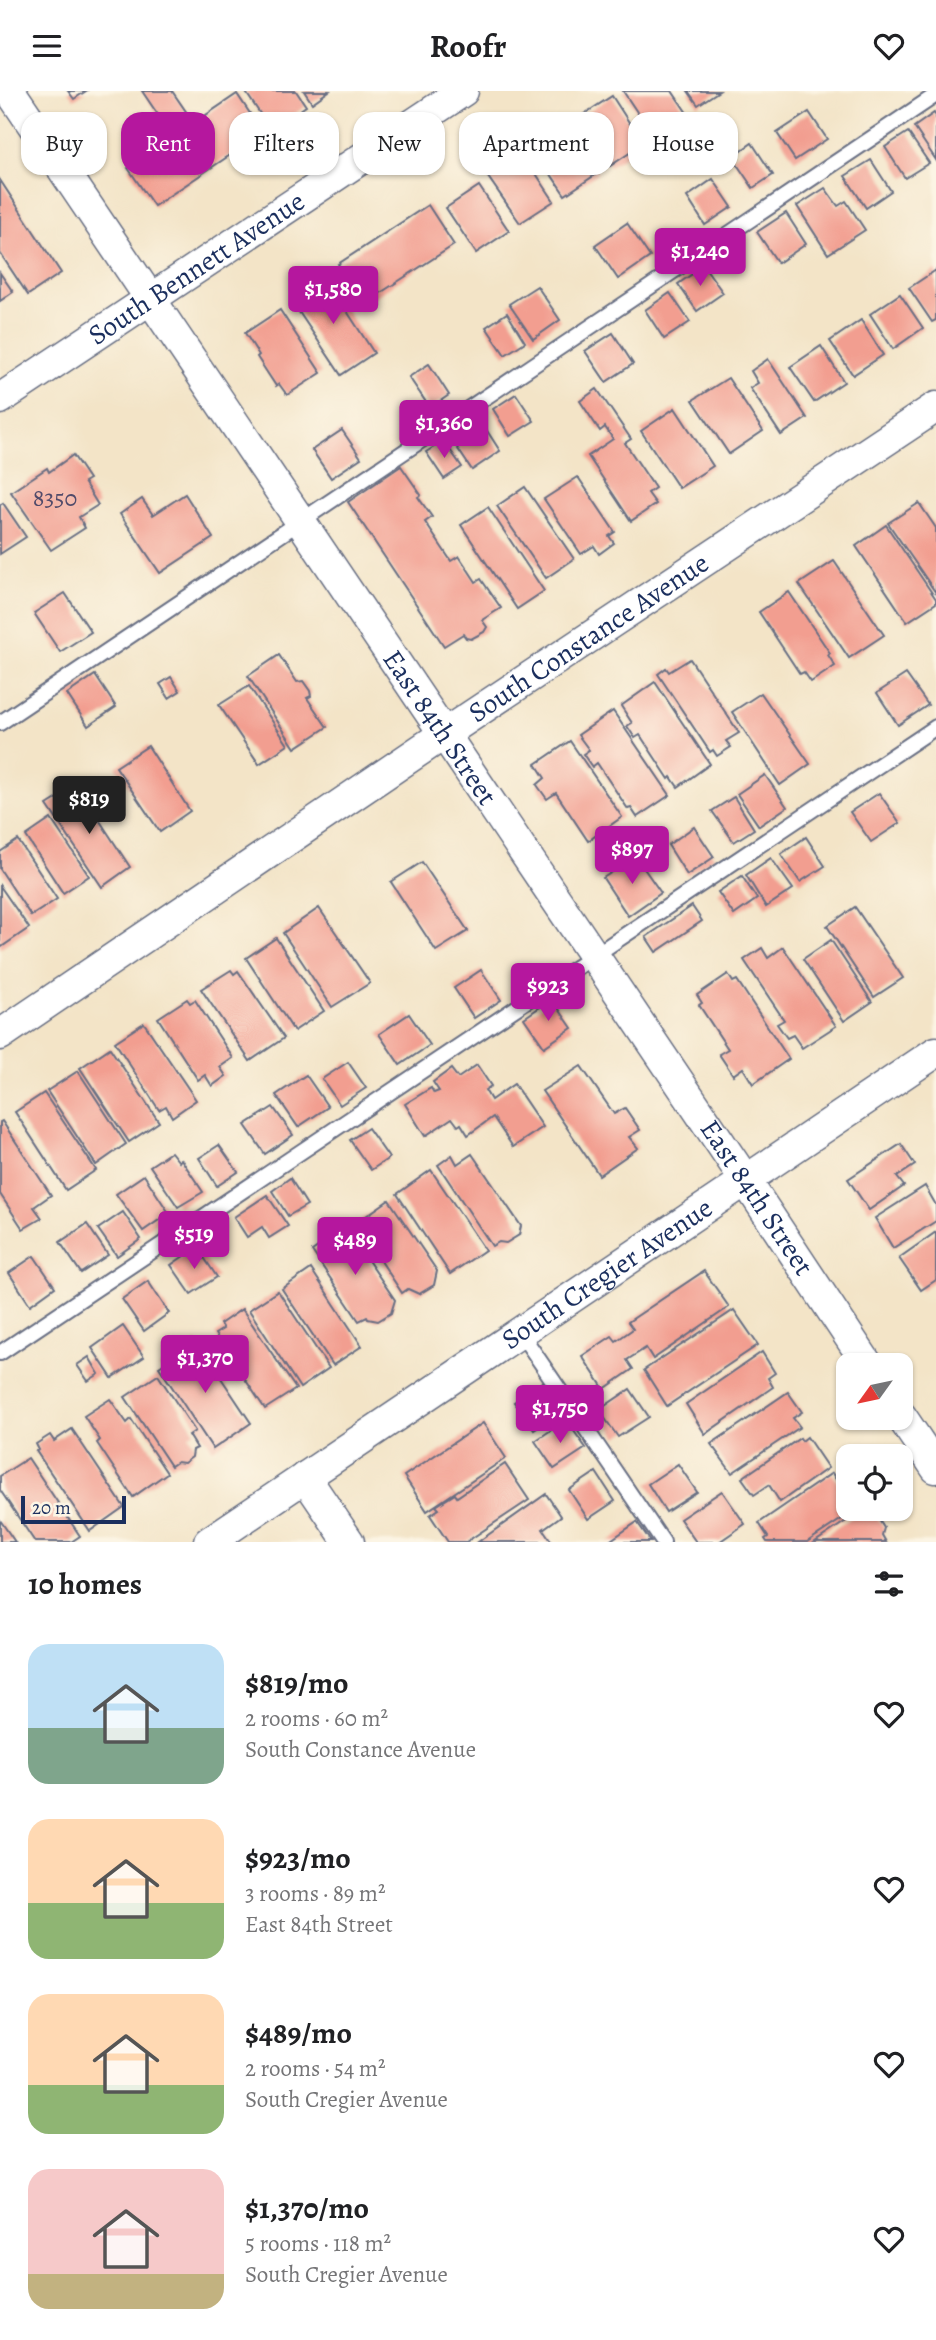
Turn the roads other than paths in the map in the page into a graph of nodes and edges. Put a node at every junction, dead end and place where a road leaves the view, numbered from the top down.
1 (10, 91) edge
2 (463, 91) edge
3 (936, 95) edge
4 (150, 299) junction
5 (0, 399) edge
6 (936, 407) edge
7 (300, 521) junction
8 (0, 723) edge
9 (936, 727) edge
10 (444, 734) junction
11 (594, 956) junction
12 (0, 1035) edge
13 (936, 1052) edge
14 (746, 1181) junction
15 (520, 1332) junction
16 (0, 1353) edge
17 (859, 1353) edge
18 (910, 1430) edge
19 (936, 1468) edge
20 (305, 1477) junction
21 (209, 1542) edge
22 (349, 1542) edge
23 (663, 1542) edge

1 - 4 street, East 84th Street
2 - 4 street, South Bennett Avenue
3 - 7 lane
4 - 5 street, South Bennett Avenue
4 - 7 street, East 84th Street
6 - 10 street, South Constance Avenue
7 - 8 lane
7 - 10 street, East 84th Street
9 - 11 lane
10 - 11 street, East 84th Street
10 - 12 street, South Constance Avenue
11 - 14 street, East 84th Street
11 - 16 lane
13 - 14 street, South Cregier Avenue
14 - 15 street, South Cregier Avenue
14 - 17 street, East 84th Street
15 - 20 street, South Cregier Avenue
15 - 23 lane
18 - 19 street
20 - 21 street, South Cregier Avenue
20 - 22 street

